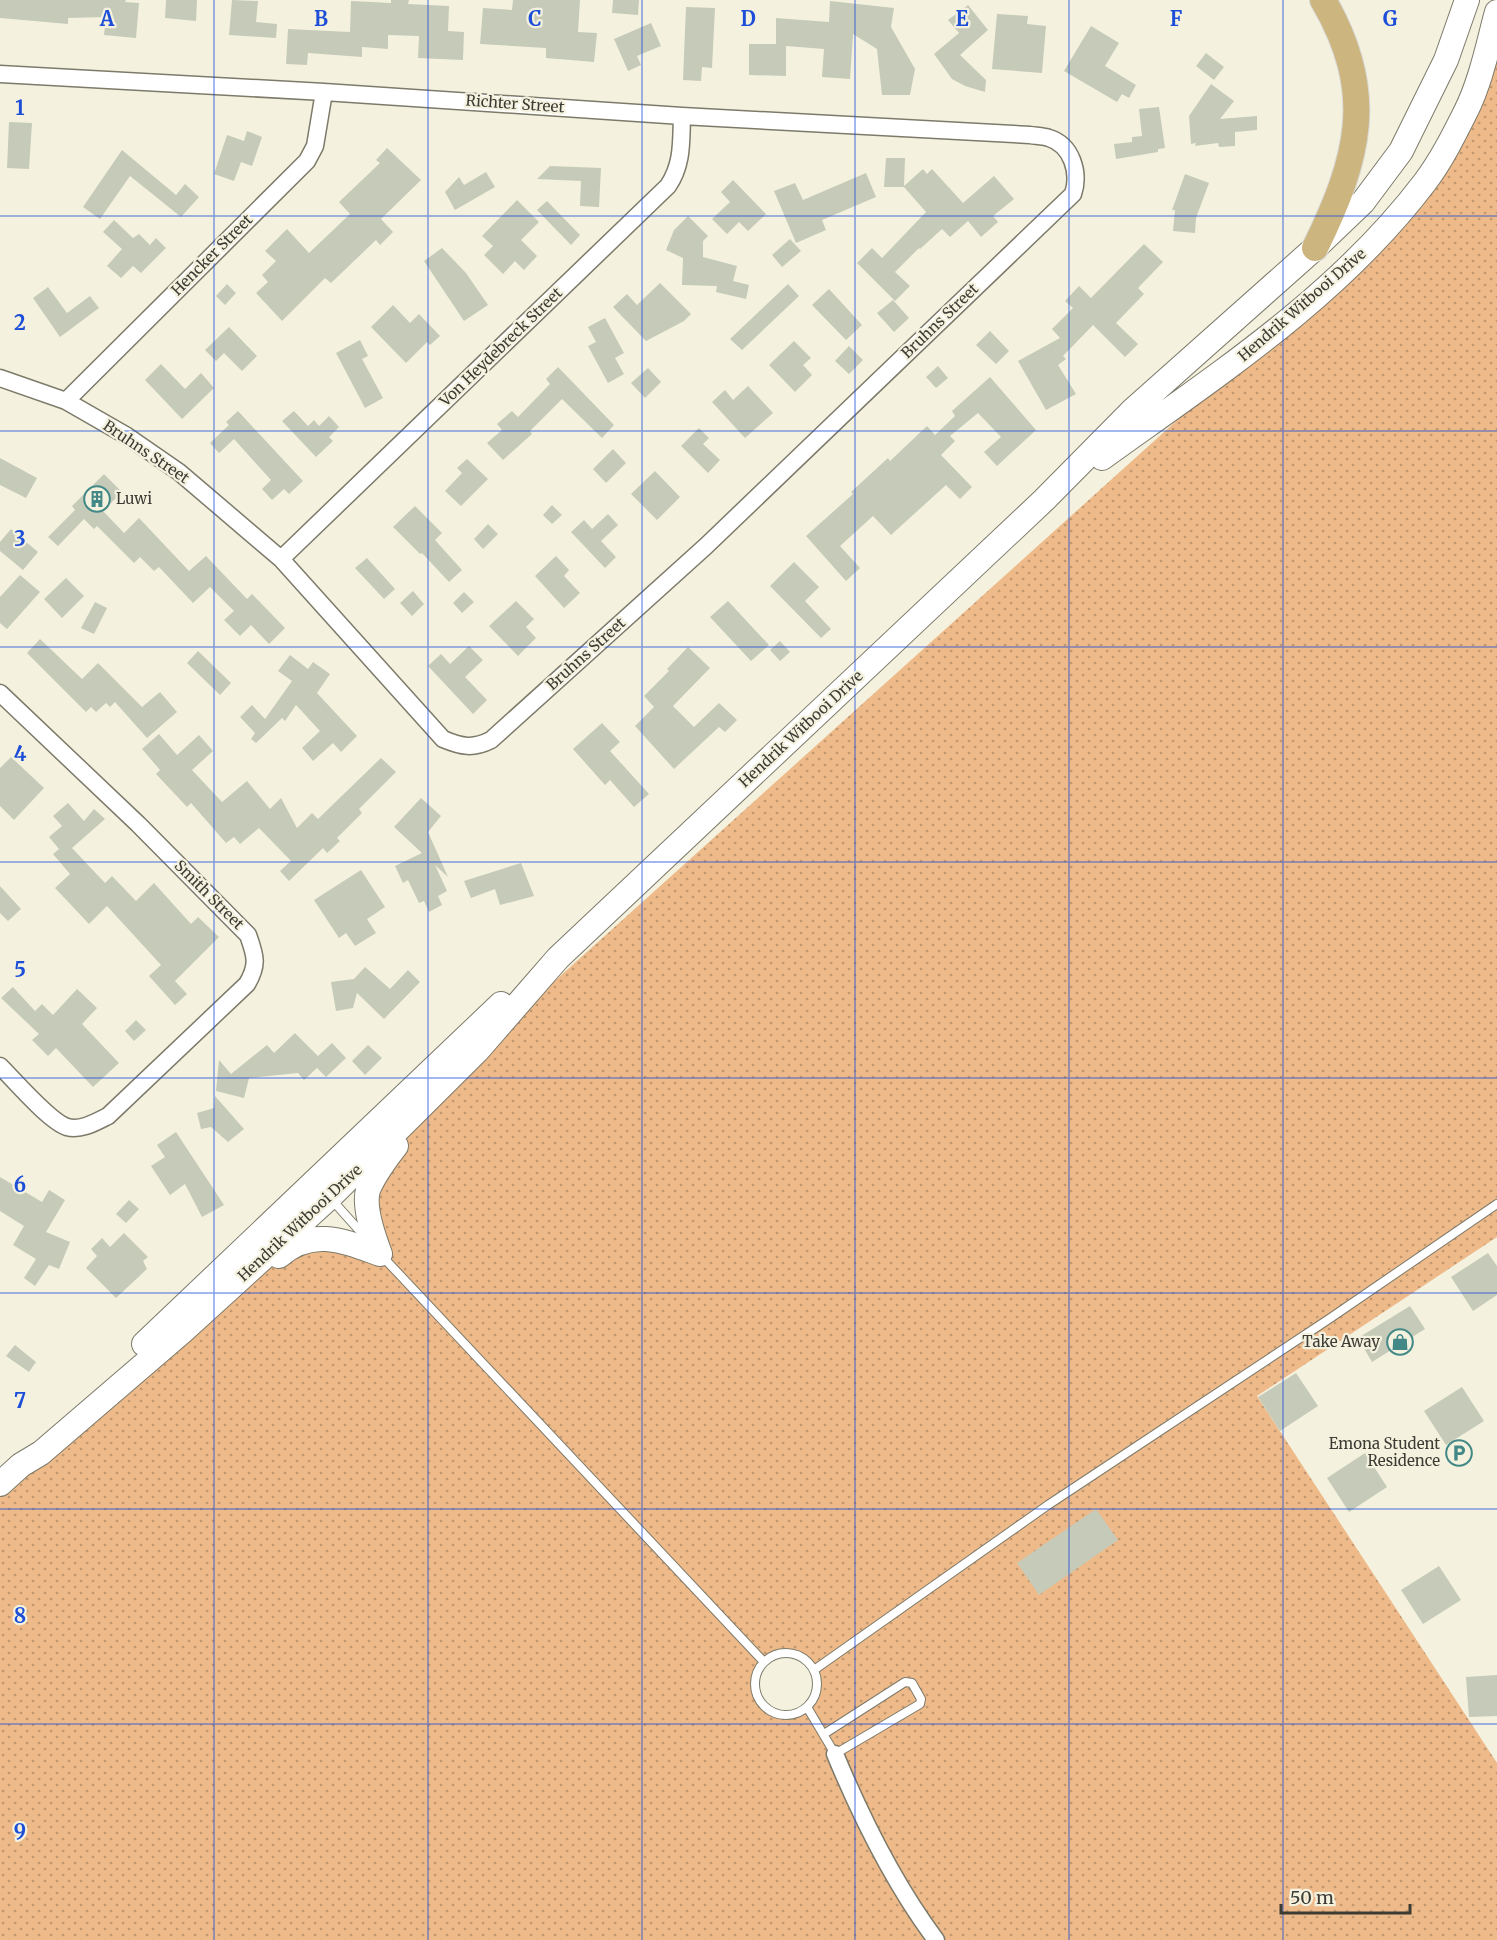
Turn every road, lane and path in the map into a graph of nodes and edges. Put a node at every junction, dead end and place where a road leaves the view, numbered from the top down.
1 (1323, 0) edge
2 (1467, 0) edge
3 (1497, 12) edge
4 (0, 74) edge
5 (324, 92) junction
6 (682, 116) junction
7 (1030, 135) joint
8 (1315, 248) junction
9 (0, 378) edge
10 (66, 401) junction
11 (1044, 500) junction
12 (280, 559) junction
13 (0, 693) edge
14 (558, 958) junction
15 (477, 1051) junction
16 (0, 1066) edge
17 (322, 1189) junction
18 (1497, 1204) edge
19 (380, 1254) junction
20 (183, 1331) junction
21 (21, 1465) junction
22 (0, 1484) edge
23 (764, 1662) junction
24 (813, 1670) junction
25 (807, 1707) junction
26 (824, 1734) junction
27 (835, 1754) junction
28 (936, 1940) edge

1 - 8 main road
2 - 8 main road, Hendrik Witbooi Drive
3 - 11 main road, Hendrik Witbooi Drive
4 - 5 street, Richter Street
5 - 6 street, Richter Street
5 - 10 street, Hencker Street
6 - 7 street, Richter Street
6 - 12 street, Von Heydebreck Street
7 - 12 street, Bruhns Street
8 - 11 main road, Hendrik Witbooi Drive
9 - 10 street, Bruhns Street
10 - 12 street, Bruhns Street
11 - 14 main road, Hendrik Witbooi Drive
13 - 16 street, Smith Street
14 - 15 main road, Hendrik Witbooi Drive
14 - 17 main road, Hendrik Witbooi Drive
15 - 17 main road, Hendrik Witbooi Drive
15 - 19 main road
17 - 19 lane
17 - 20 main road, Hendrik Witbooi Drive
17 - 21 main road, Hendrik Witbooi Drive
18 - 24 lane
19 - 20 main road
19 - 23 lane
20 - 21 main road, Hendrik Witbooi Drive
21 - 22 main road, Hendrik Witbooi Drive
23 - 24 lane
23 - 25 lane
24 - 25 lane
25 - 26 lane
26 - 27 lane
26 - 27 lane
27 - 28 street

